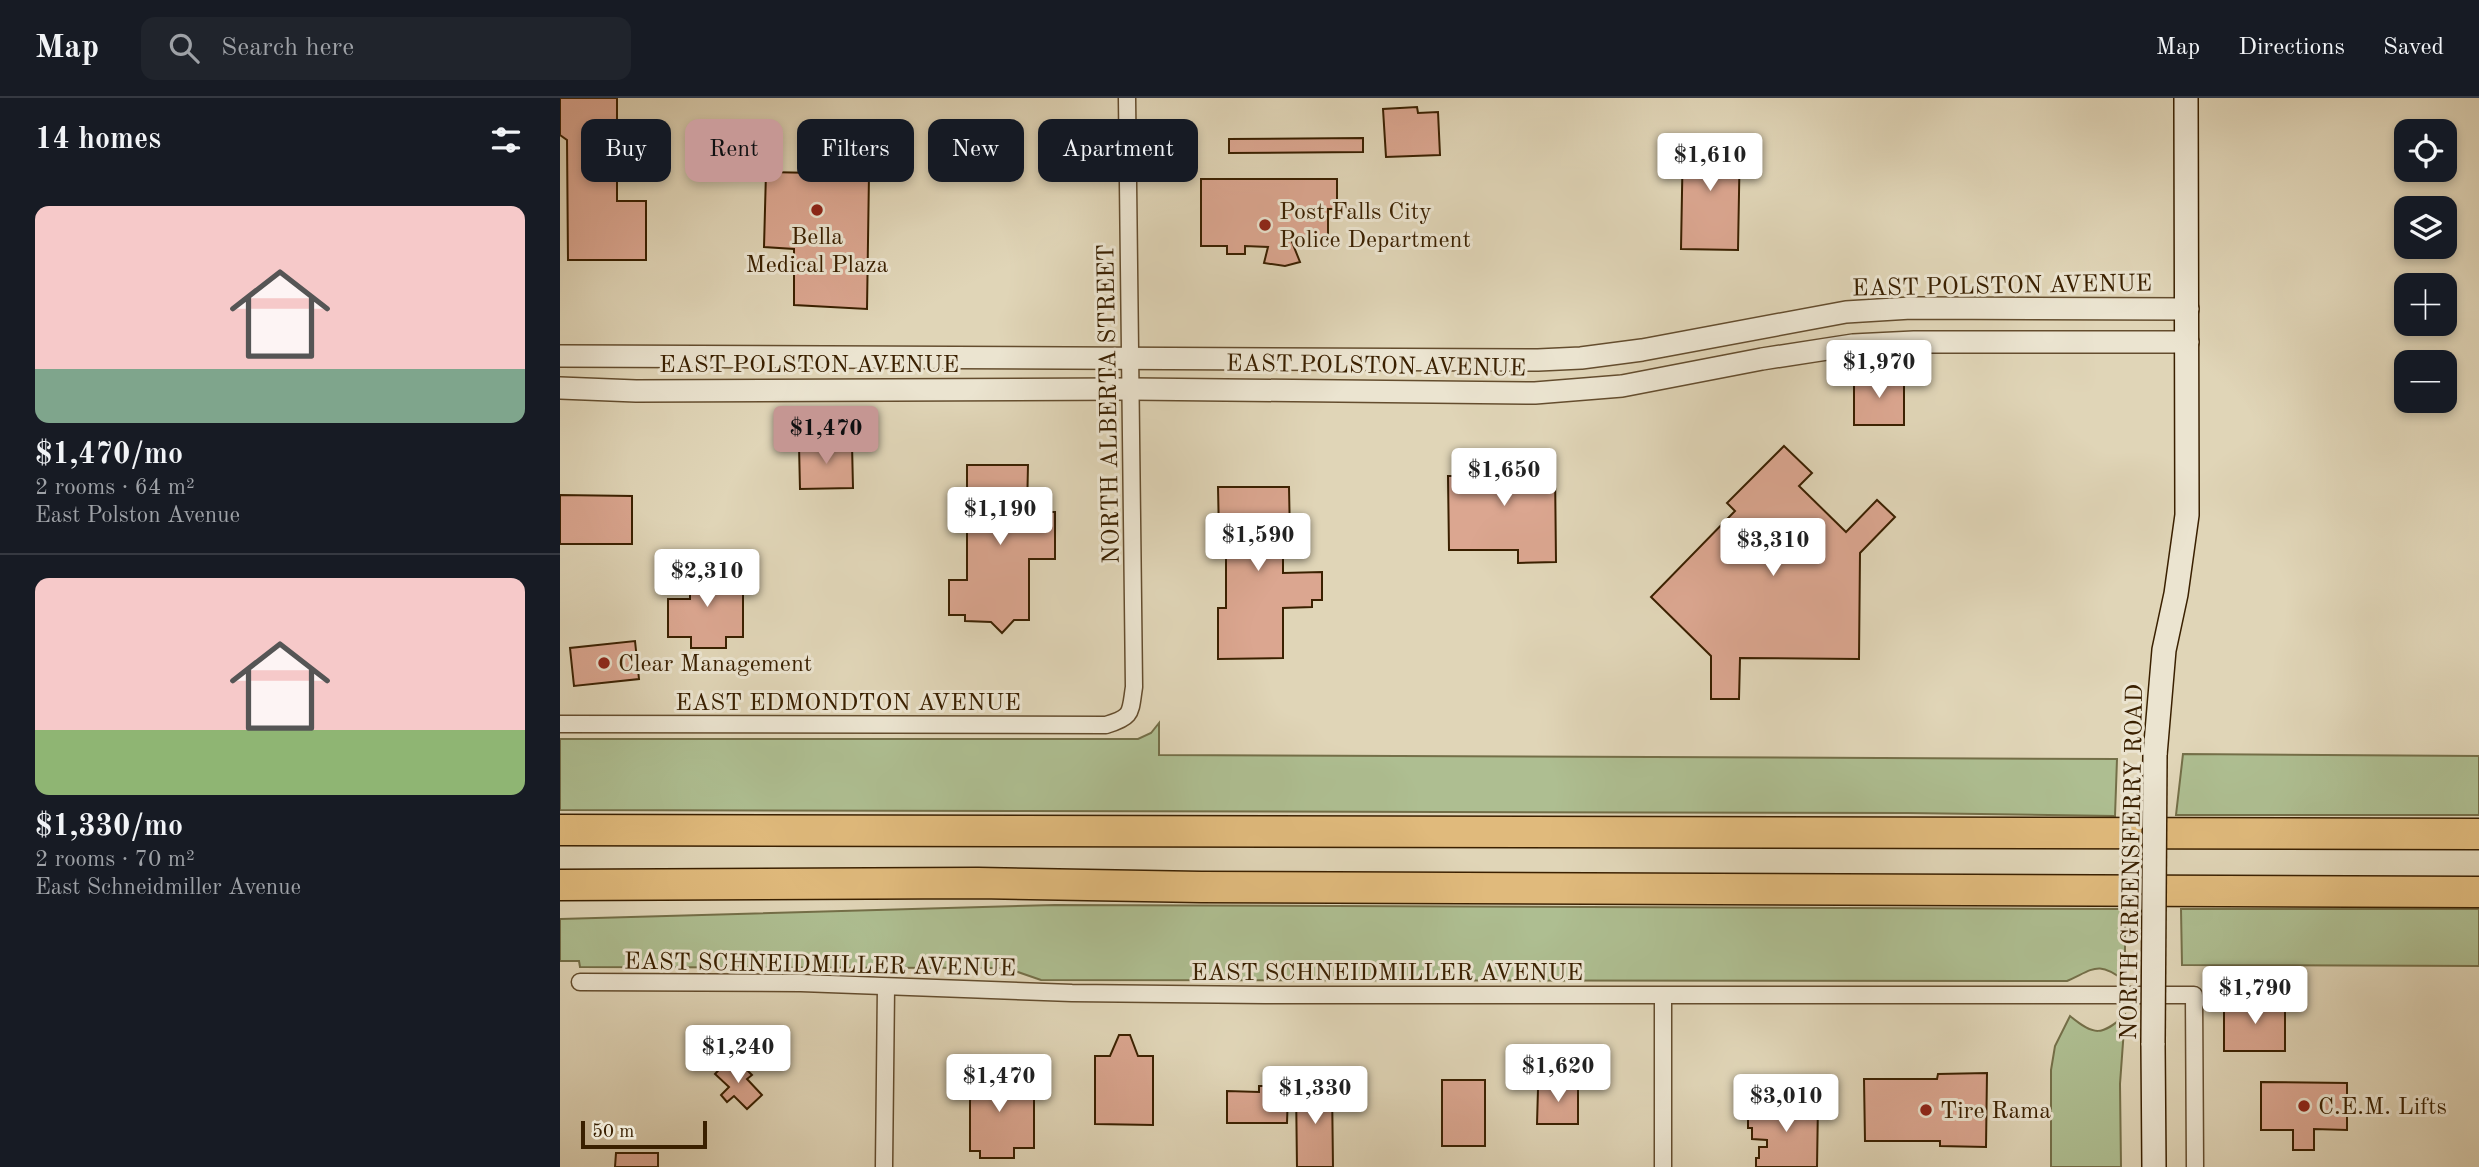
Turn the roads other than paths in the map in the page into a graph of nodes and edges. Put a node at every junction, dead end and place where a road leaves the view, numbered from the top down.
1 (1127, 98) edge
2 (2186, 98) edge
3 (2188, 309) junction
4 (2188, 342) junction
5 (560, 355) edge
6 (1132, 359) junction
7 (560, 388) edge
8 (1132, 389) junction
9 (1131, 710) joint
10 (560, 724) edge
11 (567, 830) edge
12 (2479, 834) edge
13 (978, 883) junction
14 (560, 885) edge
15 (2479, 892) edge
16 (560, 902) edge
17 (580, 982) dead end
18 (886, 987) junction
19 (1663, 996) junction
20 (884, 1167) edge
21 (1663, 1167) edge
22 (2154, 1167) edge
23 (2195, 1167) edge

1 - 6 street, NORTH ALBERTA STREET
2 - 3 main road, NORTH GREENSFERRY ROAD
3 - 4 main road, NORTH GREENSFERRY ROAD
3 - 6 street, EAST POLSTON AVENUE
4 - 8 street, EAST POLSTON AVENUE
4 - 22 main road, NORTH GREENSFERRY ROAD, bridge
5 - 6 street, EAST POLSTON AVENUE
6 - 8 street, NORTH ALBERTA STREET
7 - 8 street, EAST POLSTON AVENUE
8 - 9 street, NORTH ALBERTA STREET
9 - 10 street, EAST EDMONDTON AVENUE
11 - 12 highway
13 - 14 highway
13 - 15 highway
13 - 16 highway
17 - 18 street, EAST SCHNEIDMILLER AVENUE
18 - 19 street, EAST SCHNEIDMILLER AVENUE
18 - 20 street
19 - 21 street
19 - 23 street, EAST SCHNEIDMILLER AVENUE

